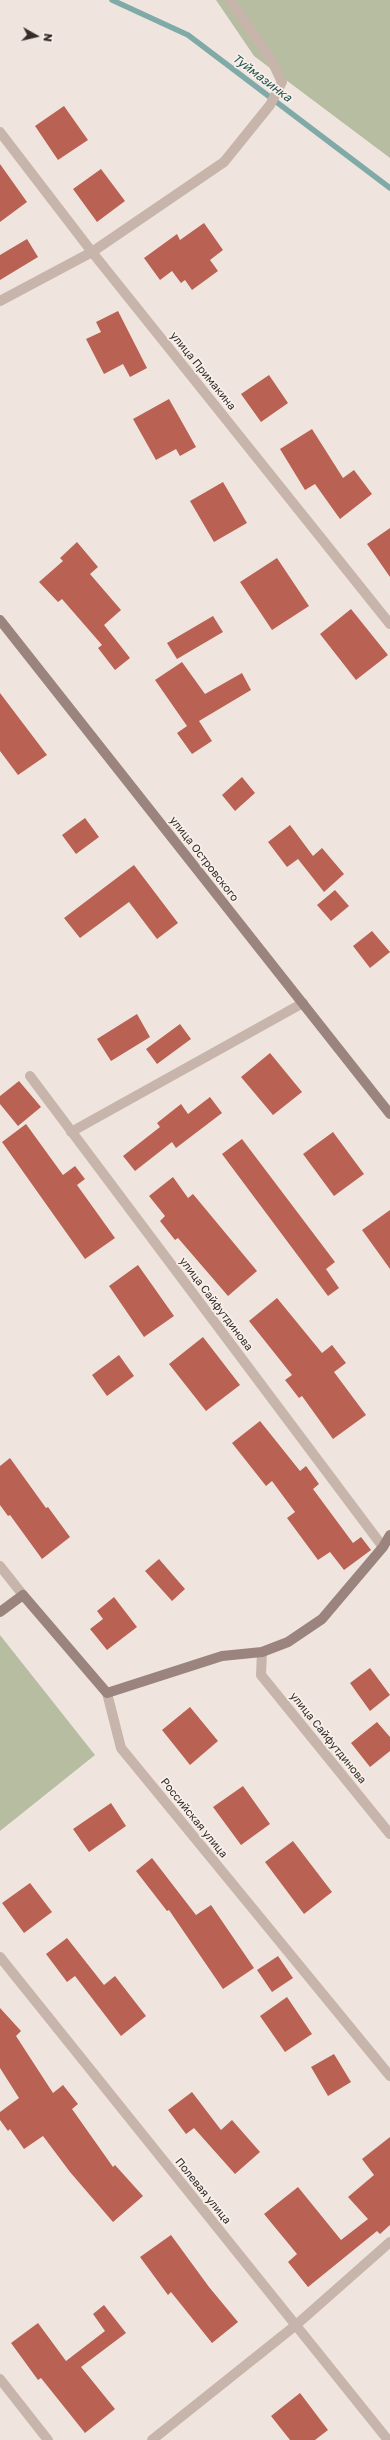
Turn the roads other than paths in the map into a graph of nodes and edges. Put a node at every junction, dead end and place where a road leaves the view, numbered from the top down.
1 (230, 0) edge
2 (0, 132) edge
3 (92, 252) junction
4 (0, 301) edge
5 (0, 620) edge
6 (390, 624) edge
7 (303, 1003) junction
8 (30, 1076) dead end
9 (390, 1114) edge
10 (71, 1132) junction
11 (390, 1535) edge
12 (383, 1547) junction
13 (0, 1566) edge
14 (23, 1595) junction
15 (0, 1612) edge
16 (262, 1652) junction
17 (107, 1693) junction
18 (390, 1834) edge
19 (0, 1957) edge
20 (390, 2076) edge
21 (390, 2242) edge
22 (296, 2325) junction
23 (0, 2379) edge
24 (48, 2440) edge
25 (152, 2440) edge
26 (388, 2440) edge

1 - 3 street
2 - 3 street, улица Примакина
3 - 4 street
3 - 6 street, улица Примакина
5 - 7 main road, улица Островского
7 - 9 main road, улица Островского
7 - 10 street
8 - 10 street, улица Сайфутдинова
10 - 12 street, улица Сайфутдинова
11 - 12 main road
12 - 16 main road
13 - 14 street, Российская улица
14 - 15 main road
14 - 17 main road, Российская улица
16 - 17 main road
16 - 18 street, улица Сайфутдинова
17 - 20 street, Российская улица
19 - 22 street, Полевая улица
21 - 22 street
22 - 25 street
22 - 26 street, Полевая улица
23 - 24 street

